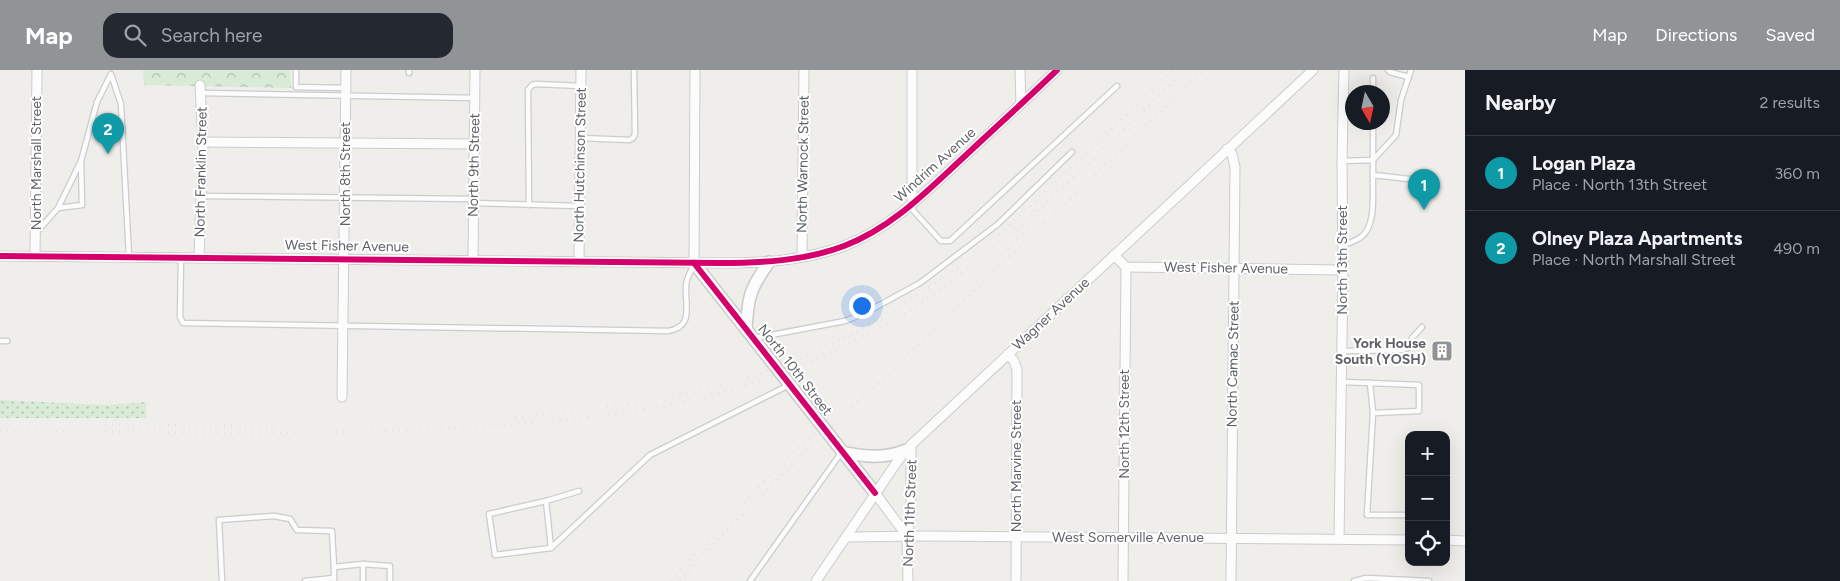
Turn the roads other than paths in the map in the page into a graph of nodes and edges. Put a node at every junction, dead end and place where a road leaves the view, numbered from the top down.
1 (37, 70) edge
2 (296, 70) edge
3 (346, 70) edge
4 (475, 70) edge
5 (582, 70) edge
6 (634, 70) edge
7 (695, 70) edge
8 (804, 70) edge
9 (912, 70) edge
10 (1020, 70) edge
11 (1057, 70) edge
12 (1312, 70) edge
13 (1344, 70) edge
14 (1388, 70) edge
15 (1411, 70) edge
16 (1409, 77) junction
17 (1373, 78) dead end
18 (1373, 85) edge
19 (581, 86) junction
20 (1117, 86) dead end
21 (201, 89) joint
22 (345, 92) junction
23 (475, 98) junction
24 (1021, 104) junction
25 (1373, 130) edge
26 (581, 138) junction
27 (203, 142) junction
28 (345, 143) junction
29 (475, 144) junction
30 (1228, 149) junction
31 (1072, 152) dead end
32 (1372, 160) junction
33 (1342, 161) junction
34 (81, 162) junction
35 (1373, 176) junction
36 (1409, 179) dead end
37 (202, 196) junction
38 (345, 198) junction
39 (474, 201) junction
40 (530, 205) junction
41 (580, 206) junction
42 (911, 206) junction
43 (58, 208) junction
44 (35, 234) junction
45 (1343, 245) junction
46 (1114, 255) junction
47 (0, 256) edge
48 (35, 256) junction
49 (129, 257) junction
50 (802, 257) junction
51 (181, 258) junction
52 (199, 258) junction
53 (344, 259) junction
54 (473, 260) junction
55 (579, 261) junction
56 (694, 262) junction
57 (769, 262) junction
58 (1126, 266) junction
59 (1234, 268) junction
60 (1343, 270) junction
61 (343, 325) junction
62 (1422, 327) dead end
63 (750, 333) junction
64 (0, 341) edge
65 (7, 341) dead end
66 (1342, 351) junction
67 (1008, 354) junction
68 (1341, 382) junction
69 (1370, 383) junction
70 (790, 384) junction
71 (342, 398) dead end
72 (1373, 413) junction
73 (909, 448) junction
74 (842, 452) junction
75 (579, 491) dead end
76 (875, 494) junction
77 (546, 501) junction
78 (1405, 515) edge
79 (907, 536) junction
80 (1016, 536) junction
81 (846, 537) junction
82 (1123, 538) junction
83 (1232, 538) junction
84 (1339, 539) junction
85 (1405, 540) edge
86 (1450, 540) edge
87 (1465, 540) edge
88 (551, 548) junction
89 (363, 564) junction
90 (334, 566) junction
91 (334, 580) edge
92 (222, 581) edge
93 (305, 581) edge
94 (363, 581) edge
95 (390, 581) edge
96 (750, 581) edge
97 (816, 581) edge
98 (908, 581) edge
99 (1016, 581) edge
100 (1123, 581) edge
101 (1231, 581) edge
102 (1354, 581) edge
103 (1426, 581) edge

1 - 44 street, North Marshall Street
2 - 22 lane
3 - 22 street, North 8th Street
4 - 23 street, North 9th Street
5 - 19 street, North Hutchinson Street
6 - 26 lane
7 - 56 street
8 - 50 street, North Warnock Street
9 - 42 street
10 - 24 street
11 - 24 street, Windrim Avenue
12 - 30 street, Wagner Avenue
13 - 33 street, North 13th Street
14 - 16 lane
15 - 16 lane
16 - 32 lane
17 - 18 lane
19 - 26 street, North Hutchinson Street
19 - 40 lane
20 - 42 lane
21 - 22 lane
21 - 27 street, North Franklin Street
22 - 23 lane
22 - 28 street, North 8th Street
23 - 29 street, North 9th Street
24 - 42 street, Windrim Avenue
25 - 32 lane
26 - 41 street, North Hutchinson Street
27 - 28 street
27 - 37 street, North Franklin Street
28 - 29 street
28 - 38 street, North 8th Street
29 - 39 street, North 9th Street
30 - 46 street, Wagner Avenue
30 - 59 street, North Camac Street
31 - 63 lane
32 - 33 lane
32 - 35 lane
33 - 45 street, North 13th Street
34 - 43 lane
34 - 43 lane
34 - 49 lane
35 - 36 lane
35 - 45 lane
37 - 38 lane
37 - 52 street, North Franklin Street
38 - 39 lane
38 - 53 street, North 8th Street
39 - 40 lane
39 - 54 street, North 9th Street
40 - 41 lane
41 - 55 street, North Hutchinson Street
42 - 50 street, Windrim Avenue
43 - 44 lane
44 - 48 street, North Marshall Street
45 - 60 street, North 13th Street
46 - 58 street
46 - 67 street, Wagner Avenue
47 - 48 street, West Fisher Avenue
48 - 49 street, West Fisher Avenue
49 - 51 street, West Fisher Avenue
50 - 57 street, Windrim Avenue
51 - 52 street, West Fisher Avenue
51 - 61 lane
52 - 53 street, West Fisher Avenue
53 - 54 street, West Fisher Avenue
53 - 61 street, North 8th Street
54 - 55 street, West Fisher Avenue
55 - 56 street, West Fisher Avenue
56 - 57 street, Windrim Avenue
56 - 61 lane
56 - 63 street, North 10th Street
57 - 63 street
58 - 59 street, West Fisher Avenue
58 - 82 street, North 12th Street
59 - 60 street, West Fisher Avenue
59 - 83 street, North Camac Street
60 - 66 street, North 13th Street
61 - 71 street, North 8th Street
62 - 66 lane
63 - 70 street, North 10th Street
64 - 65 lane
66 - 68 street, North 13th Street
67 - 73 street, Wagner Avenue
67 - 80 street, North Marvine Street
68 - 69 lane
68 - 84 street, North 13th Street
69 - 72 lane
69 - 72 lane
70 - 74 street, North 10th Street
70 - 88 lane
72 - 78 lane
73 - 74 street
73 - 76 street, Wagner Avenue
73 - 79 street, North 11th Street
74 - 76 street, North 10th Street
74 - 96 lane
75 - 77 lane
76 - 79 street, North 10th Street
76 - 81 street, Wagner Avenue
77 - 88 lane
77 - 88 lane
79 - 80 street, West Somerville Avenue
79 - 81 street, West Somerville Avenue
79 - 98 street, North 11th Street
80 - 82 street, West Somerville Avenue
80 - 99 street, North Marvine Street
81 - 97 street, Wagner Avenue
82 - 83 street, West Somerville Avenue
82 - 100 street, North 12th Street
83 - 84 street, West Somerville Avenue
83 - 101 street, North Camac Street
84 - 85 street, West Somerville Avenue
86 - 87 street
89 - 90 lane
89 - 94 lane
89 - 95 lane
90 - 91 lane
90 - 92 lane
91 - 93 lane
102 - 103 lane

